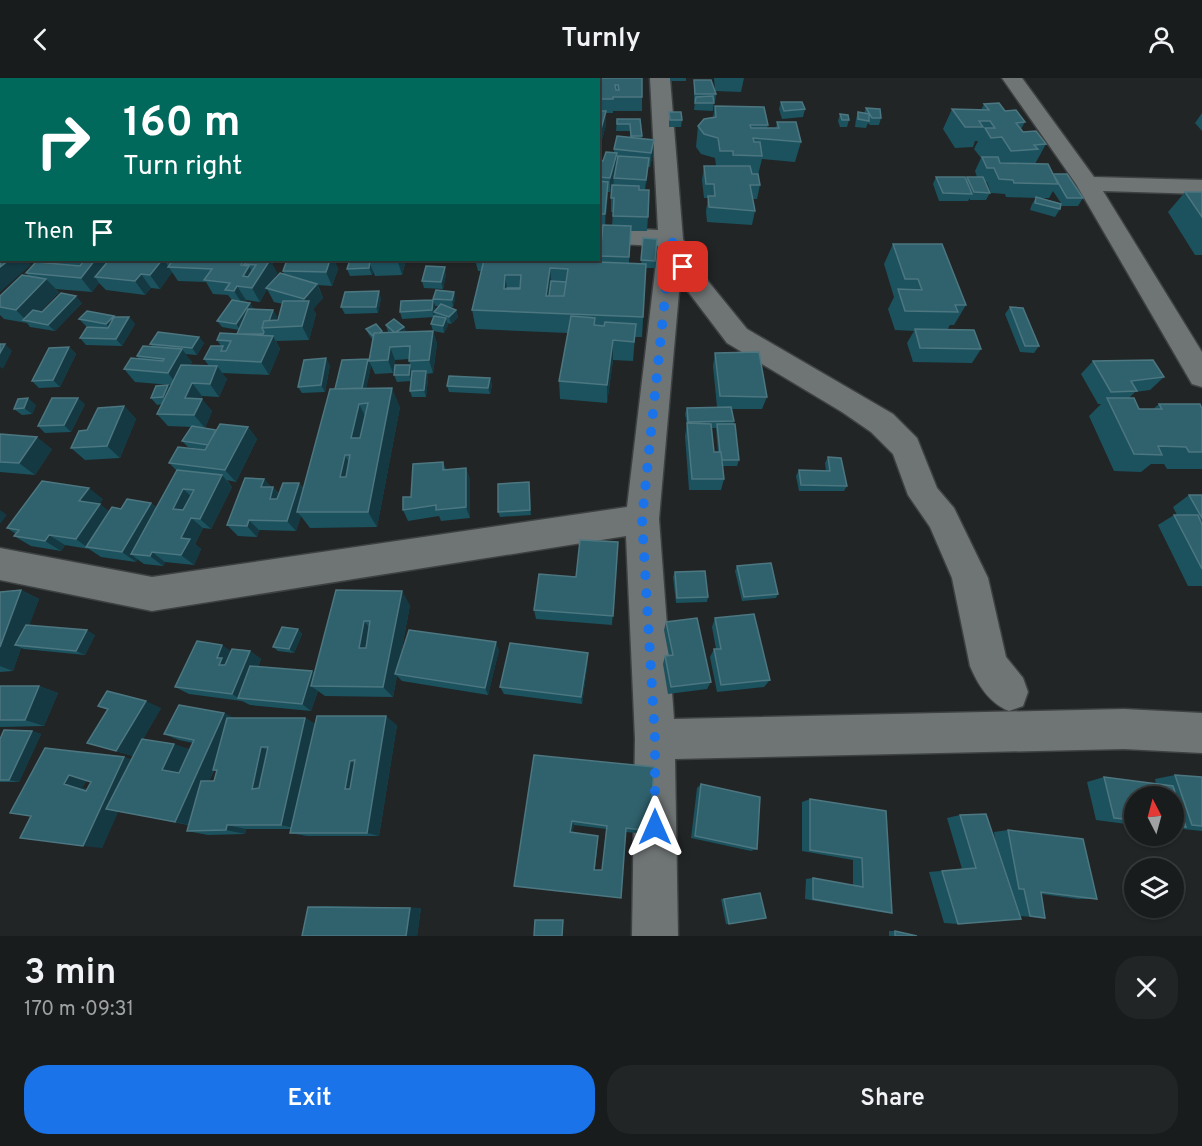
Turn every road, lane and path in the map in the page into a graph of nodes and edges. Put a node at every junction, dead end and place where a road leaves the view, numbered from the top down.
1 (268, 78) edge
2 (291, 78) edge
3 (660, 78) edge
4 (1012, 78) edge
5 (1087, 184) junction
6 (1202, 187) edge
7 (600, 235) edge
8 (671, 239) junction
9 (1202, 376) edge
10 (642, 519) junction
11 (0, 564) edge
12 (1009, 692) dead end
13 (1202, 733) edge
14 (655, 739) junction
15 (656, 936) edge

1 - 2 street
3 - 8 street
4 - 5 street
5 - 6 street
5 - 9 street
7 - 8 street
8 - 10 street
8 - 12 street
10 - 11 street
10 - 14 street
13 - 14 street
14 - 15 street

